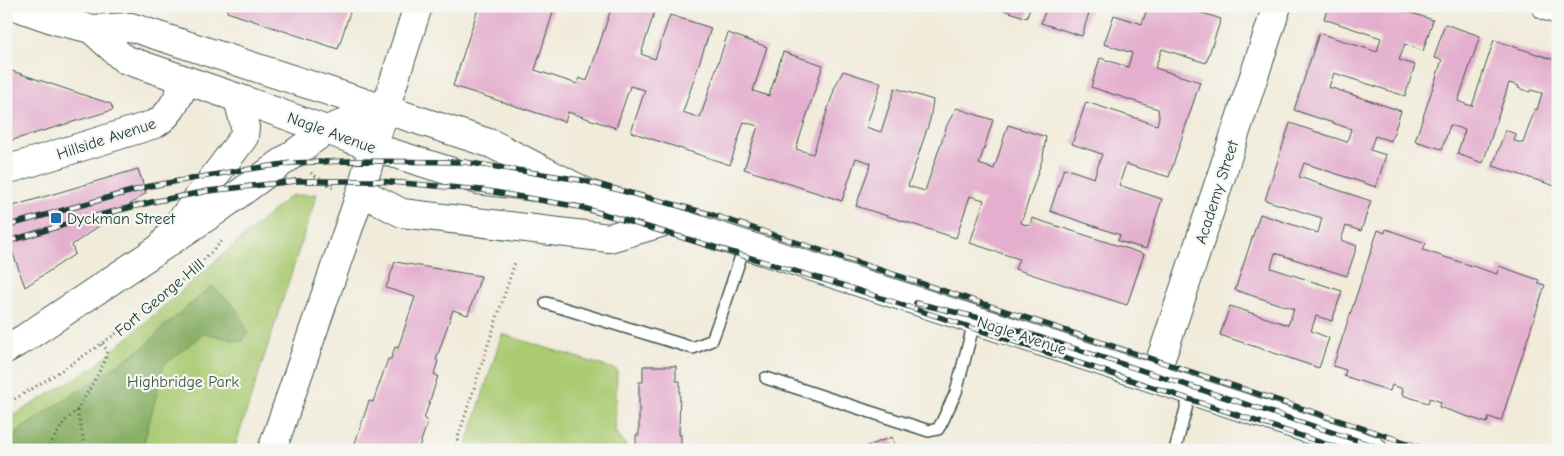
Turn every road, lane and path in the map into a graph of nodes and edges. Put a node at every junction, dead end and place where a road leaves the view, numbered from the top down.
1 (15, 6) edge
2 (418, 6) edge
3 (1277, 6) edge
4 (1546, 6) edge
5 (1558, 10) edge
6 (91, 29) junction
7 (186, 81) junction
8 (238, 98) junction
9 (384, 109) junction
10 (326, 130) junction
11 (373, 147) junction
12 (284, 161) junction
13 (6, 170) edge
14 (589, 194) junction
15 (359, 198) junction
16 (671, 220) junction
17 (224, 238) dead end
18 (744, 244) junction
19 (161, 247) junction
20 (515, 262) dead end
21 (546, 303) dead end
22 (974, 319) junction
23 (102, 344) junction
24 (6, 349) edge
25 (1154, 377) junction
26 (766, 378) dead end
27 (1191, 390) junction
28 (6, 404) edge
29 (76, 410) junction
30 (47, 450) edge
31 (86, 450) edge
32 (272, 450) edge
33 (454, 450) edge
34 (1175, 450) edge
35 (1373, 450) edge

1 - 6 main road, Nagle Avenue
2 - 9 main road
3 - 25 main road, Academy Street
4 - 5 main road
6 - 7 main road, Nagle Avenue
6 - 9 main road, Nagle Avenue
7 - 8 main road, Nagle Avenue
7 - 13 main road, Hillside Avenue
8 - 10 main road, Nagle Avenue
8 - 19 main road
9 - 10 main road
9 - 11 main road
9 - 14 main road, Nagle Avenue
10 - 11 main road, Nagle Avenue
10 - 12 main road
11 - 14 main road, Nagle Avenue
11 - 15 main road
12 - 15 path
12 - 19 main road
14 - 16 main road, Nagle Avenue
15 - 16 main road
15 - 32 main road
16 - 18 main road, Nagle Avenue
17 - 23 path, Fort George Hill
18 - 21 lane
18 - 22 main road, Nagle Avenue
19 - 24 main road
20 - 33 path
22 - 25 main road, Nagle Avenue
22 - 26 lane
23 - 28 path, Fort George Hill
23 - 29 path
25 - 27 main road, Nagle Avenue
27 - 34 lane
27 - 35 main road, Nagle Avenue
29 - 30 path
29 - 31 path

